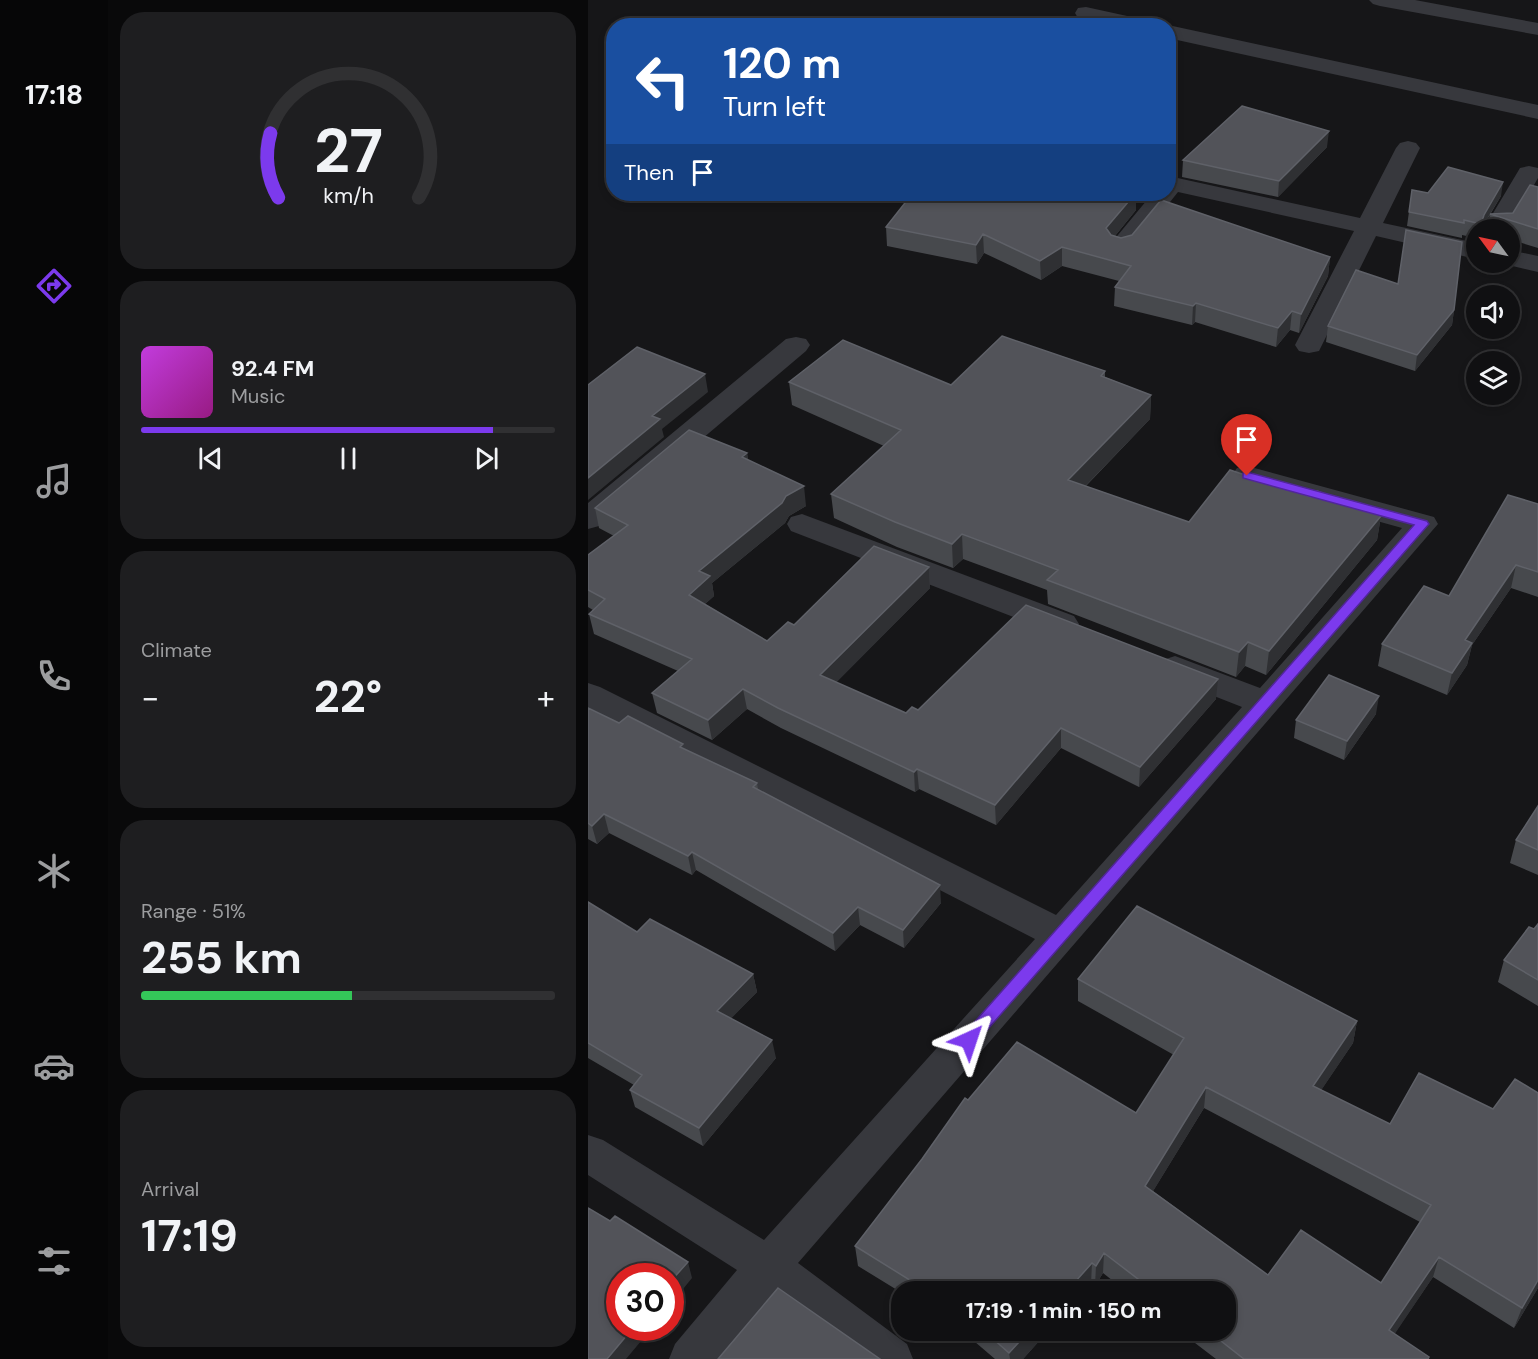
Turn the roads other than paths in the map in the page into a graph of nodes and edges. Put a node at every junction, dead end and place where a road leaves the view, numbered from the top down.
1 (1380, 0) edge
2 (1086, 13) dead end
3 (1108, 18) edge
4 (1538, 29) edge
5 (1176, 33) edge
6 (1538, 111) edge
7 (1408, 148) dead end
8 (1529, 173) dead end
9 (1176, 185) edge
10 (1159, 201) edge
11 (1502, 219) edge
12 (1368, 227) junction
13 (1121, 247) edge
14 (1466, 249) edge
15 (1520, 260) edge
16 (1538, 264) edge
17 (796, 345) dead end
18 (1309, 345) dead end
19 (1247, 476) edge
20 (588, 519) edge
21 (802, 524) dead end
22 (1089, 635) edge
23 (1144, 656) edge
24 (588, 695) edge
25 (1266, 703) junction
26 (1061, 936) junction
27 (588, 1152) edge
28 (768, 1266) junction
29 (691, 1359) edge
30 (891, 1359) edge

1 - 4 street
2 - 3 street
5 - 6 street
7 - 12 street
8 - 11 street
9 - 12 street
10 - 13 street
12 - 14 street
12 - 18 street
15 - 16 street
17 - 20 street
19 - 25 street
21 - 22 street
23 - 25 street
24 - 26 street
25 - 26 street
26 - 28 street
27 - 28 street
28 - 29 street
28 - 30 street

